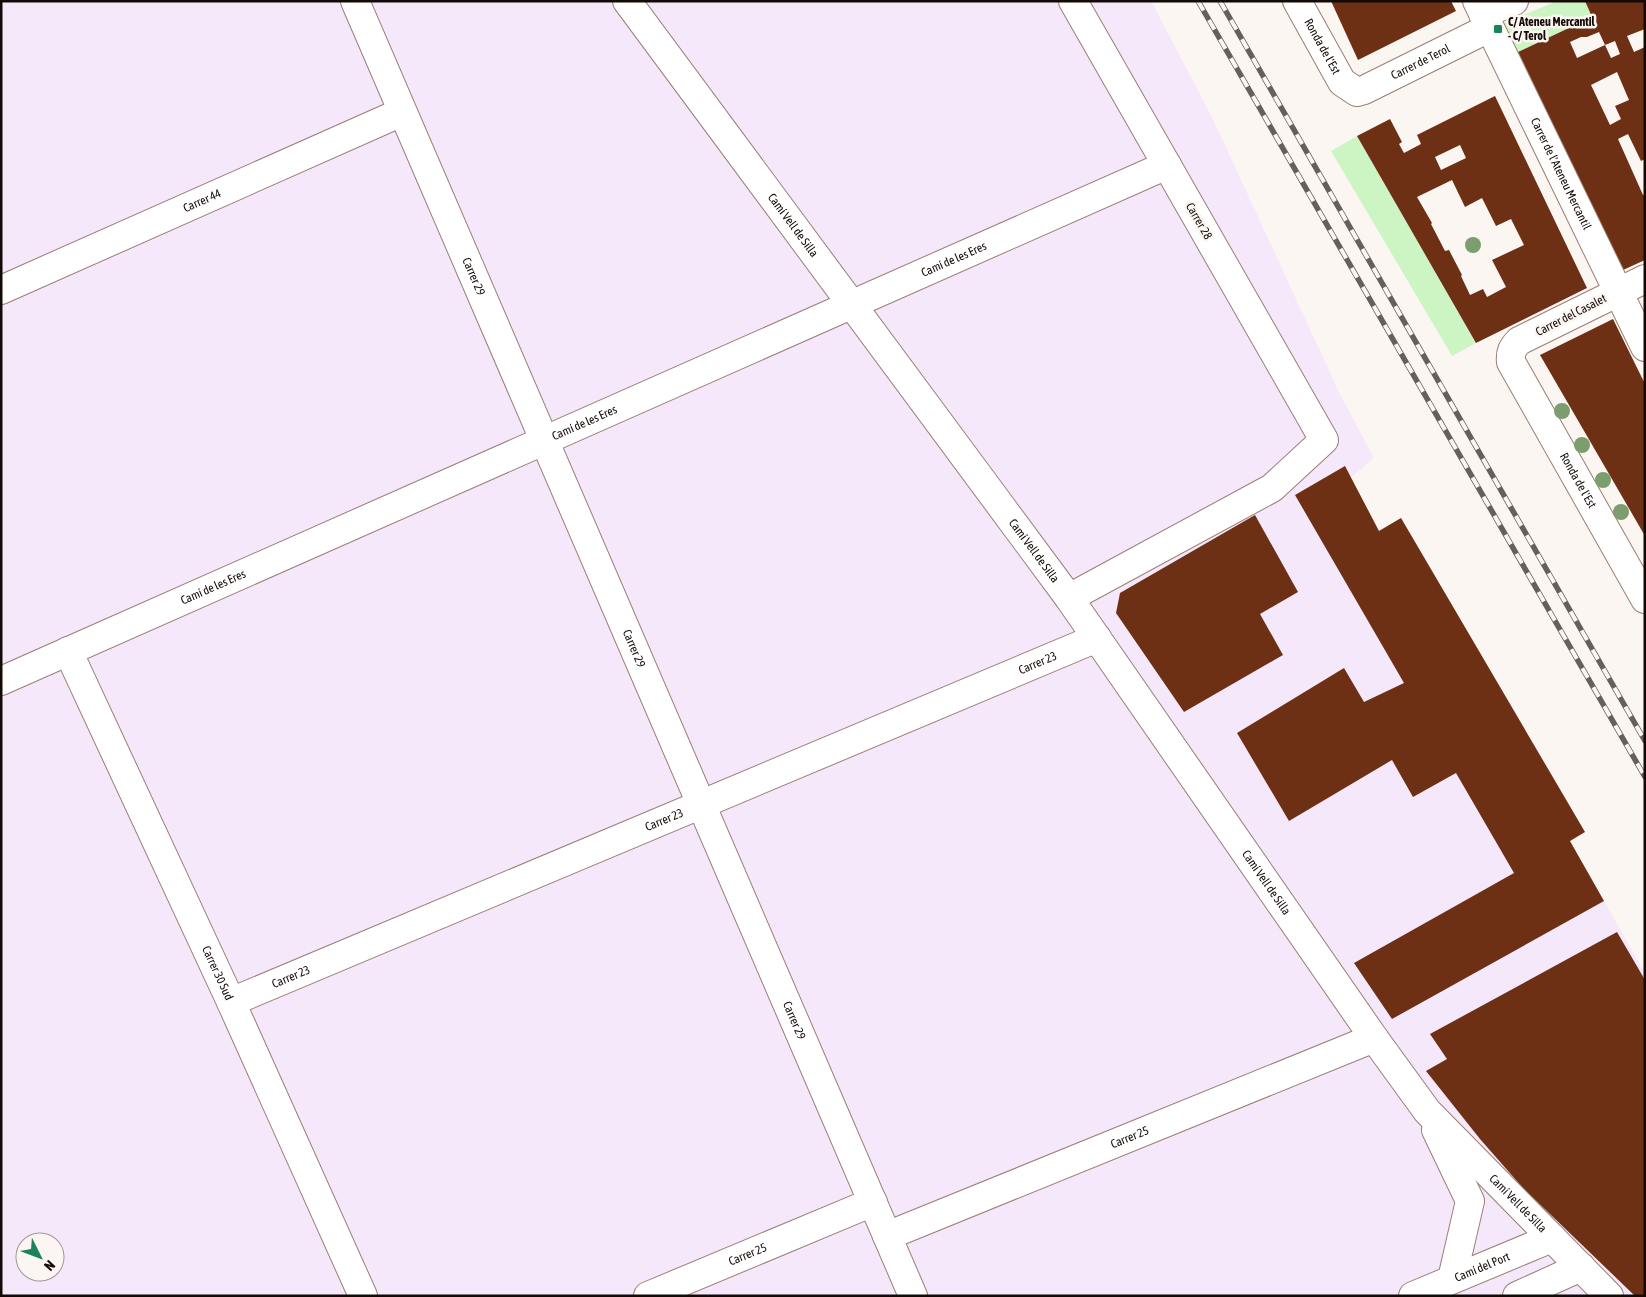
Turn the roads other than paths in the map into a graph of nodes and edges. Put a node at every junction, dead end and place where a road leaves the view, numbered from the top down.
1 (355, 1) edge
2 (627, 1) edge
3 (1073, 1) edge
4 (1297, 1) edge
5 (1514, 1) edge
6 (1483, 14) edge
7 (1351, 89) joint
8 (402, 112) junction
9 (1168, 166) junction
10 (1645, 278) edge
11 (1, 290) edge
12 (1617, 292) junction
13 (852, 305) junction
14 (1645, 346) edge
15 (1511, 362) joint
16 (545, 441) junction
17 (1643, 593) edge
18 (1069, 598) junction
19 (1097, 638) junction
20 (68, 652) junction
21 (1, 681) edge
22 (701, 804) junction
23 (232, 1002) junction
24 (1374, 1038) junction
25 (1427, 1111) junction
26 (873, 1202) junction
27 (887, 1236) junction
28 (1552, 1238) junction
29 (1581, 1267) junction
30 (1452, 1279) junction
31 (363, 1296) edge
32 (648, 1296) edge
33 (913, 1296) edge
34 (1413, 1296) edge
35 (1517, 1296) edge
36 (1609, 1296) edge

1 - 8 street, Carrer 29
2 - 13 street, Camí Vell de Silla
3 - 9 street, Carrer 28
4 - 7 street, Ronda de l'Est
5 - 6 street, Carrer de Terol
6 - 7 street, Carrer de Terol
6 - 12 street, Carrer de l'Ateneu Mercantil
8 - 11 street, Carrer 44
8 - 16 street, Carrer 29
9 - 13 street, Camí de les Eres
9 - 18 street, Carrer 28
10 - 12 street, Carrer del Casalet
12 - 14 street, Carrer de l'Ateneu Mercantil
12 - 15 street, Carrer del Casalet
13 - 16 street, Camí de les Eres
13 - 18 street, Camí Vell de Silla
15 - 17 street, Ronda de l'Est
16 - 20 street, Camí de les Eres
16 - 22 street, Carrer 29
18 - 19 street, Camí Vell de Silla
19 - 22 street, Carrer 23
19 - 24 street, Camí Vell de Silla
20 - 21 street, Camí de les Eres
20 - 23 street, Carrer 30 Sud
22 - 23 street, Carrer 23
22 - 26 street, Carrer 29
23 - 31 street, Carrer 30 Sud
24 - 25 street, Camí Vell de Silla
24 - 27 street, Carrer 25
25 - 28 street, Camí Vell de Silla
25 - 30 street, Camí Vell de Silla
26 - 27 street, Carrer 29
26 - 32 street, Carrer 25
27 - 33 street, Carrer 29
28 - 29 street, Camí Vell de Silla
28 - 30 street, Camí del Port
29 - 35 street
29 - 36 street, Camí Vell de Silla
30 - 34 street, Camí del Port

